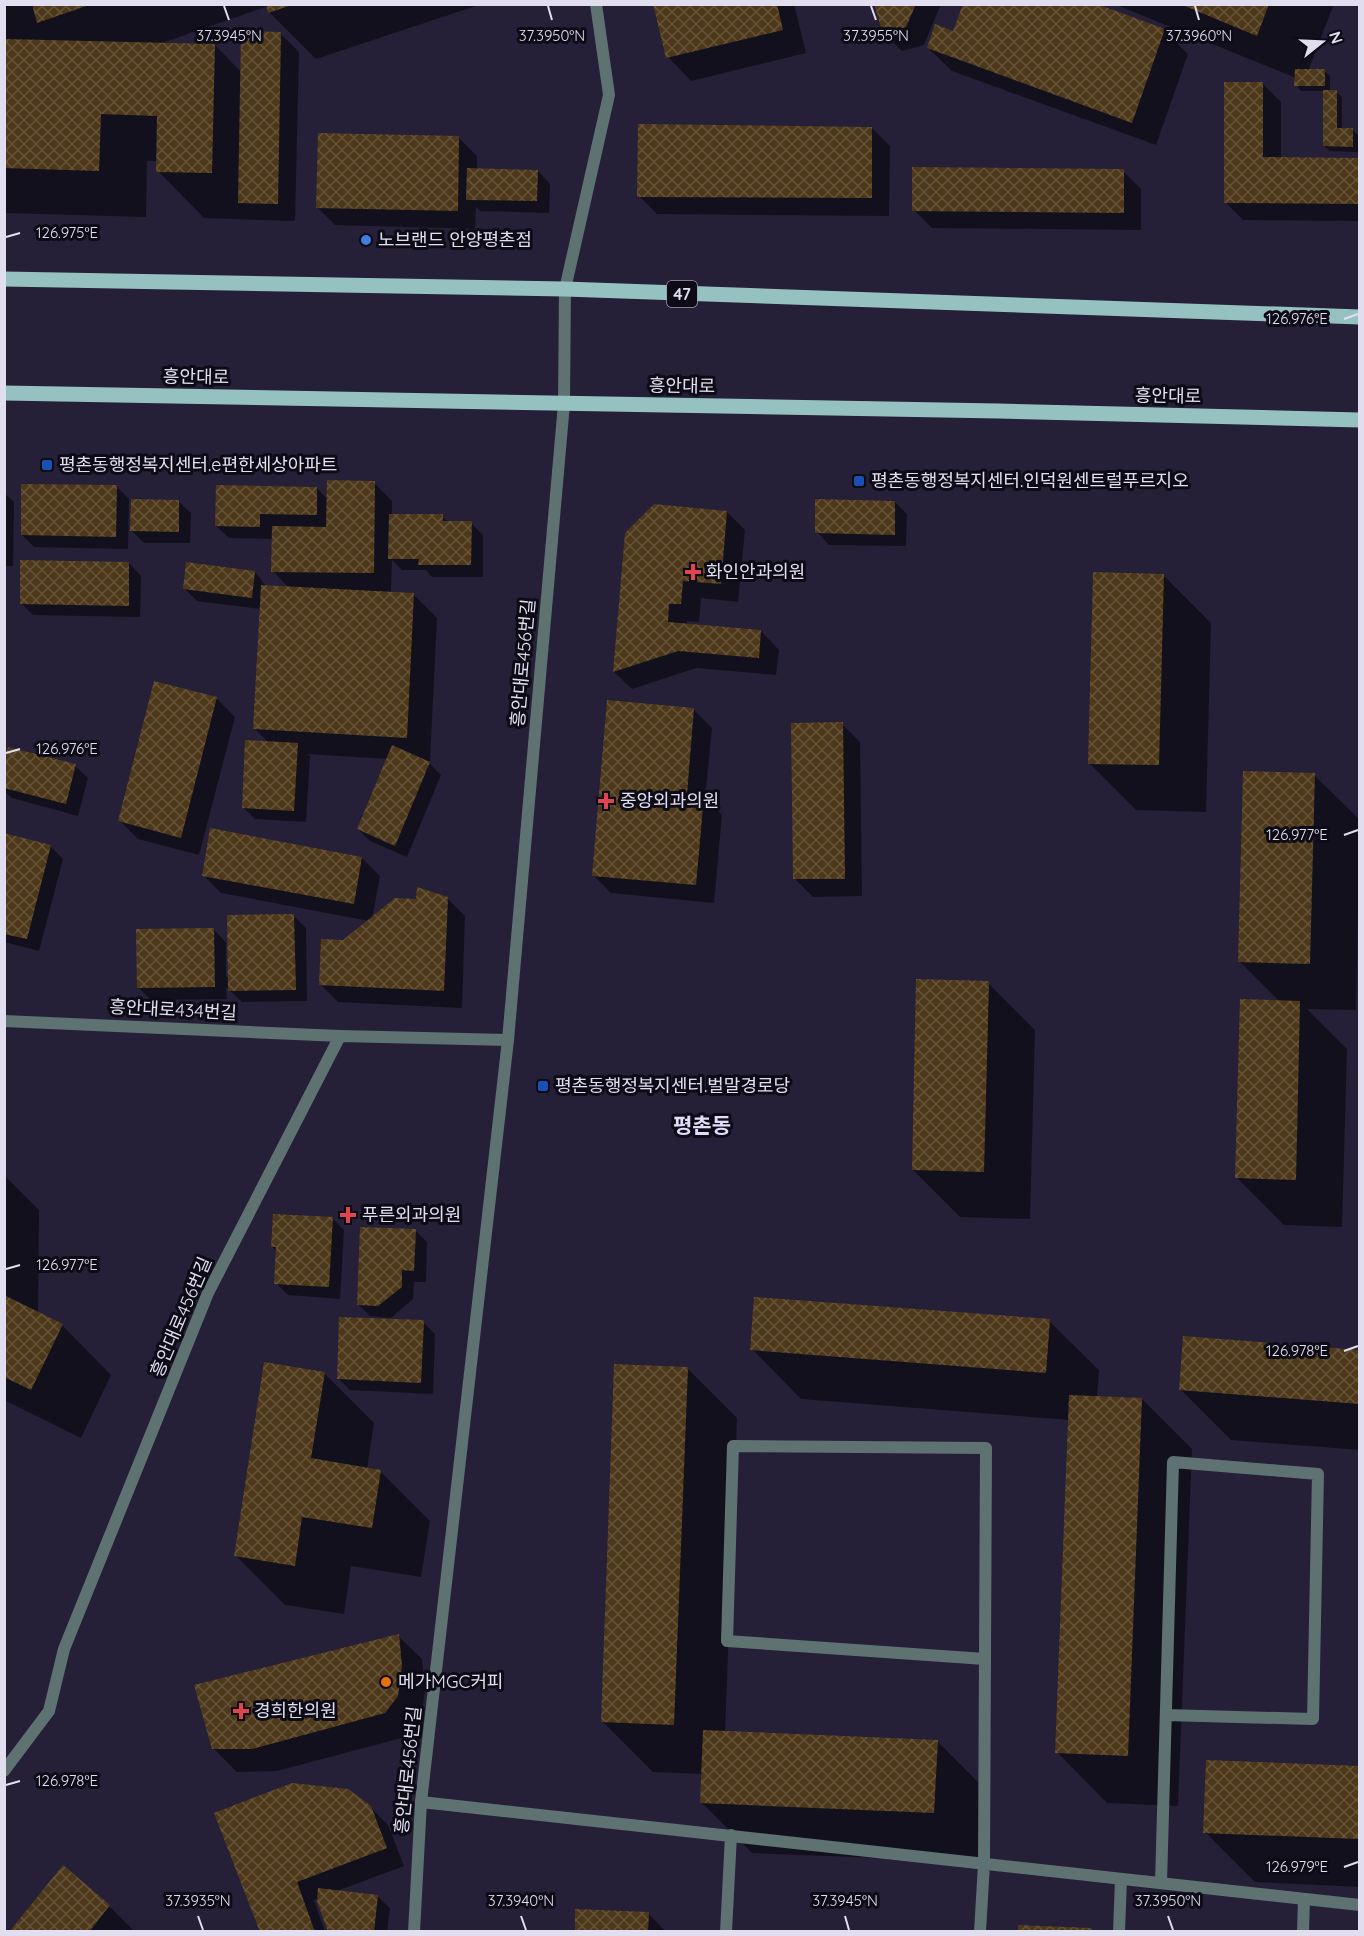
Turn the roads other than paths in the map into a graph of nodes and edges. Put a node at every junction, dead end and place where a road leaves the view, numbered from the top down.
1 (596, 4) edge
2 (4, 279) edge
3 (565, 289) junction
4 (1359, 317) edge
5 (4, 393) edge
6 (564, 404) junction
7 (1359, 420) edge
8 (4, 1022) edge
9 (340, 1036) junction
10 (508, 1040) junction
11 (985, 1659) junction
12 (1166, 1715) junction
13 (4, 1771) edge
14 (421, 1802) junction
15 (731, 1835) junction
16 (984, 1864) junction
17 (1121, 1879) junction
18 (1161, 1883) junction
19 (1304, 1899) junction
20 (1359, 1905) edge
21 (414, 1932) edge
22 (726, 1932) edge
23 (980, 1932) edge
24 (1119, 1932) edge
25 (1303, 1932) edge

1 - 3 street
2 - 3 main road, 47
3 - 4 main road, 47
3 - 6 street, 흥안대로456번길
5 - 6 main road, 흥안대로
6 - 7 main road, 흥안대로
6 - 10 street, 흥안대로456번길
8 - 9 street, 흥안대로434번길
9 - 10 street
9 - 13 street, 흥안대로456번길
10 - 14 street, 흥안대로456번길
11 - 11 street
11 - 16 street
12 - 12 street
12 - 18 street
14 - 15 street
14 - 21 street, 흥안대로456번길
15 - 16 street
15 - 22 street
16 - 17 street
16 - 23 street
17 - 18 street
17 - 24 street
18 - 19 street
19 - 20 street
19 - 25 street

